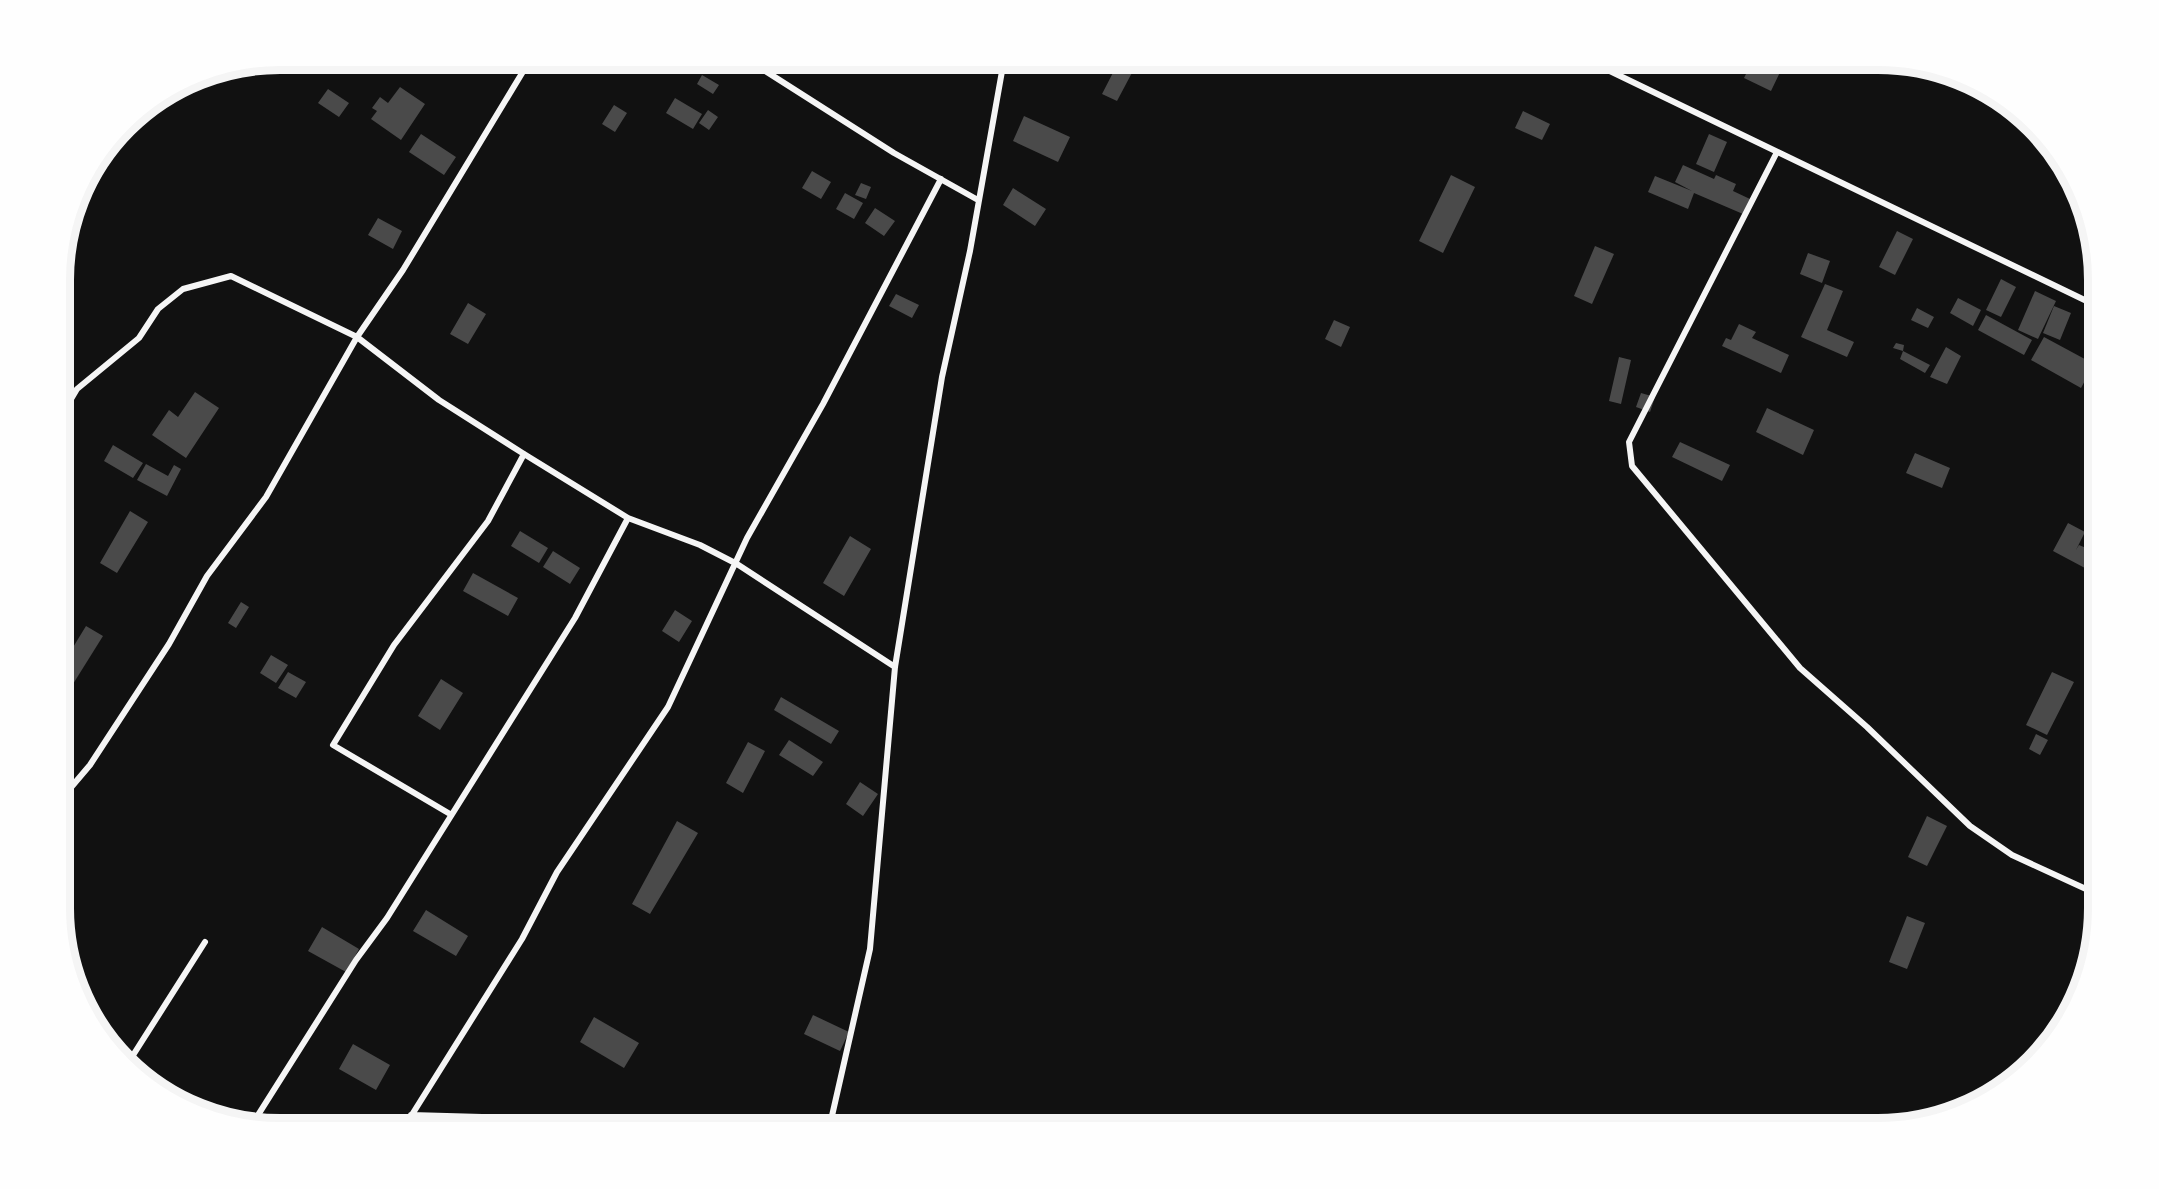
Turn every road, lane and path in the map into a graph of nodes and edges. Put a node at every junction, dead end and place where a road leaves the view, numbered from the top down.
1 (524, 70) edge
2 (764, 70) edge
3 (1002, 70) edge
4 (1608, 70) edge
5 (1777, 152) junction
6 (941, 179) junction
7 (978, 200) junction
8 (2088, 302) edge
9 (357, 337) junction
10 (71, 399) edge
11 (524, 454) junction
12 (628, 518) junction
13 (737, 564) junction
14 (895, 667) junction
15 (70, 788) edge
16 (450, 814) junction
17 (2088, 890) edge
18 (205, 942) dead end
19 (132, 1056) edge
20 (411, 1114) junction
21 (257, 1117) edge
22 (409, 1118) edge
23 (486, 1118) edge
24 (832, 1118) edge

1 - 9 street
2 - 6 street
3 - 7 street
4 - 5 street
5 - 8 street
5 - 17 street
6 - 7 street
6 - 13 street
7 - 14 street
9 - 10 street
9 - 11 street
9 - 15 street
11 - 12 street
11 - 16 street
12 - 13 street
12 - 16 street
13 - 14 street
13 - 20 street
14 - 24 street
16 - 21 street
18 - 19 street
20 - 22 street
20 - 23 street

